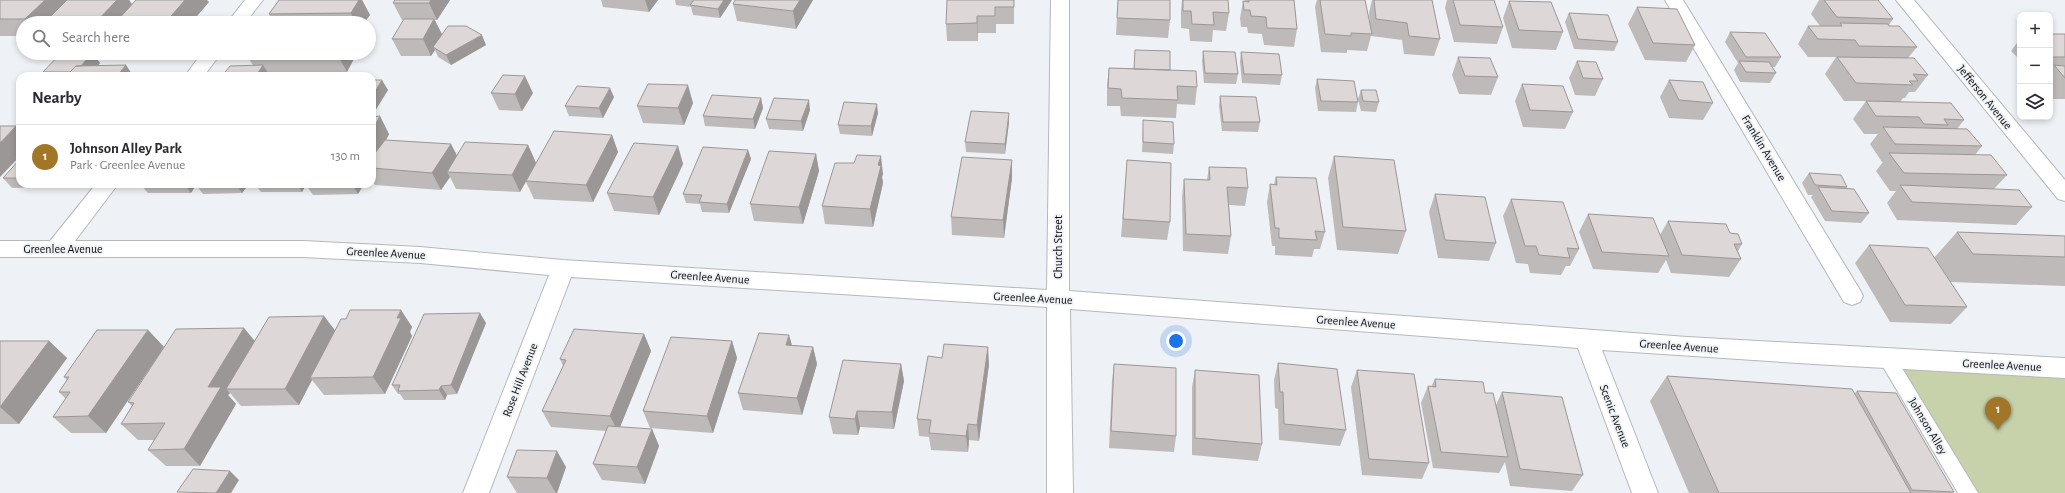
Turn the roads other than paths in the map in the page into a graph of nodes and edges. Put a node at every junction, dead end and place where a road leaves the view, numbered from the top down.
1 (254, 0) edge
2 (1060, 0) edge
3 (1674, 0) edge
4 (1905, 0) edge
5 (241, 16) edge
6 (207, 60) edge
7 (197, 72) edge
8 (105, 188) edge
9 (2065, 194) edge
10 (57, 248) junction
11 (0, 249) edge
12 (563, 268) junction
13 (1852, 296) dead end
14 (1058, 299) junction
15 (1586, 339) junction
16 (1888, 360) junction
17 (2065, 368) edge
18 (476, 493) edge
19 (1060, 493) edge
20 (1645, 493) edge
21 (1968, 493) edge

1 - 5 street
2 - 14 street, Church Street
3 - 13 street, Franklin Avenue
4 - 9 street, Jefferson Avenue
6 - 7 street
8 - 10 street
10 - 11 street, Greenlee Avenue
10 - 12 street, Greenlee Avenue
12 - 14 street, Greenlee Avenue
12 - 18 street, Rose Hill Avenue
14 - 15 street, Greenlee Avenue
14 - 19 street, Church Street
15 - 16 street, Greenlee Avenue
15 - 20 street, Scenic Avenue
16 - 17 street, Greenlee Avenue
16 - 21 lane, Johnson Alley

